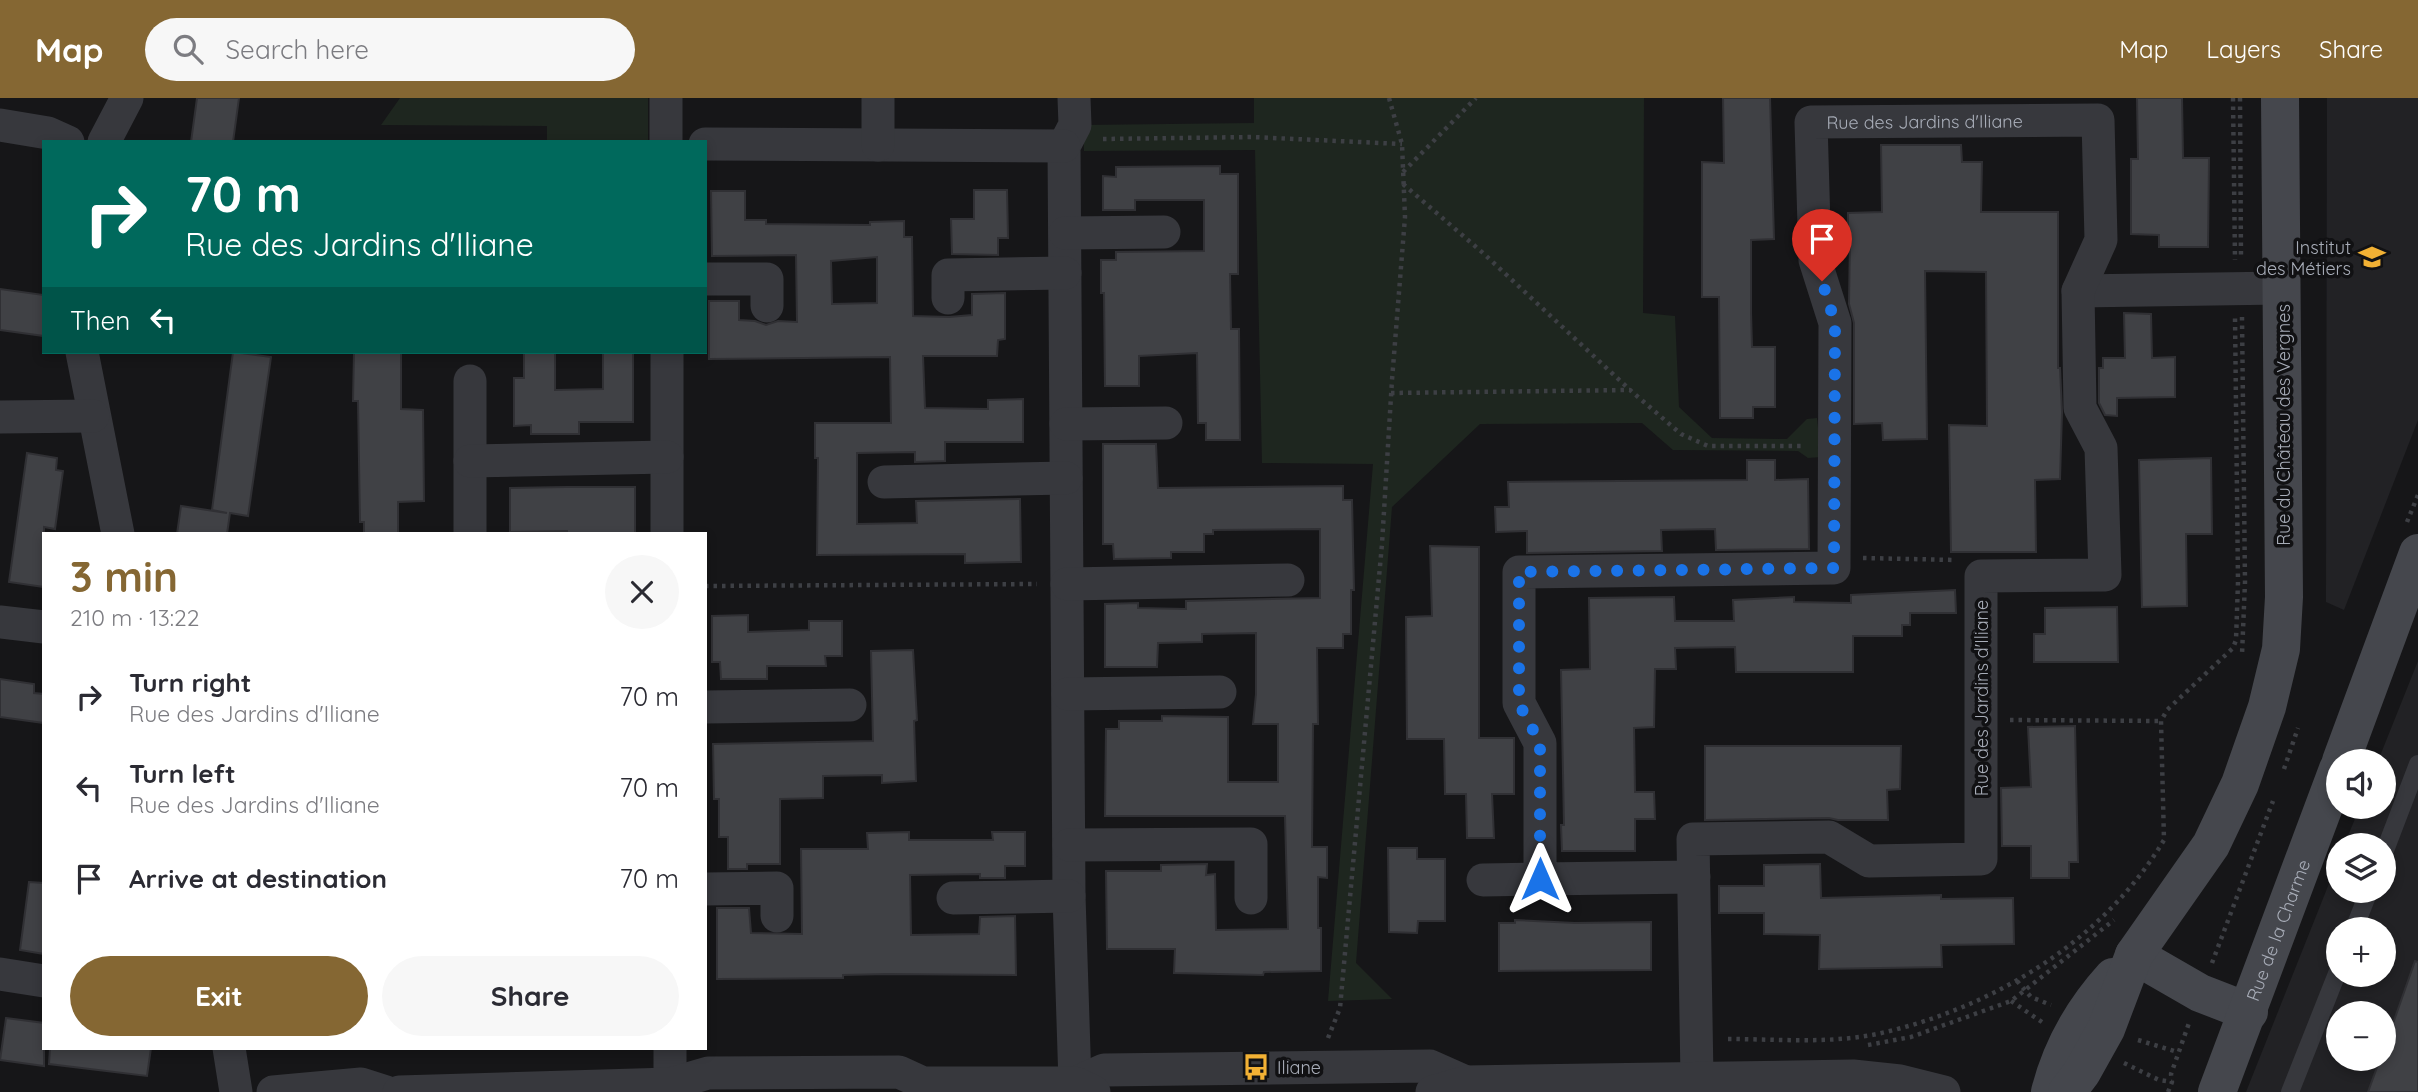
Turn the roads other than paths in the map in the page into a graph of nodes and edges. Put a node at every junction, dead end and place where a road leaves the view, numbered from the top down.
1 (127, 98) edge
2 (666, 98) edge
3 (878, 98) edge
4 (1074, 98) edge
5 (2259, 98) edge
6 (2280, 98) edge
7 (0, 124) edge
8 (64, 140) edge
9 (105, 140) edge
10 (666, 140) edge
11 (1065, 143) junction
12 (707, 144) edge
13 (878, 145) junction
14 (1164, 232) dead end
15 (1065, 233) junction
16 (1065, 273) junction
17 (707, 279) edge
18 (2255, 289) junction
19 (2078, 291) junction
20 (948, 298) dead end
21 (767, 306) dead end
22 (82, 354) edge
23 (667, 354) edge
24 (470, 381) dead end
25 (93, 416) junction
26 (0, 417) edge
27 (1166, 423) dead end
28 (1066, 424) junction
29 (667, 457) junction
30 (470, 461) junction
31 (1066, 478) junction
32 (884, 482) dead end
33 (118, 532) edge
34 (470, 532) edge
35 (667, 532) edge
36 (2418, 553) edge
37 (1288, 580) dead end
38 (1067, 584) junction
39 (0, 622) edge
40 (42, 627) edge
41 (1220, 692) dead end
42 (1068, 694) junction
43 (850, 705) dead end
44 (707, 707) edge
45 (2345, 749) edge
46 (2418, 764) edge
47 (2326, 802) edge
48 (2392, 833) edge
49 (1069, 845) junction
50 (1693, 877) junction
51 (1540, 879) junction
52 (1483, 880) dead end
53 (707, 890) edge
54 (1069, 896) junction
55 (953, 898) dead end
56 (1251, 898) dead end
57 (777, 916) dead end
58 (2134, 955) junction
59 (0, 974) edge
60 (42, 981) edge
61 (2332, 987) edge
62 (2249, 1012) junction
63 (229, 1050) edge
64 (670, 1050) edge
65 (1697, 1078) junction
66 (1899, 1086) edge
67 (1466, 1087) edge
68 (679, 1088) edge
69 (1084, 1088) edge
70 (918, 1089) edge
71 (236, 1092) edge
72 (273, 1092) edge
73 (386, 1092) edge
74 (399, 1092) edge
75 (1432, 1092) edge
76 (1944, 1092) edge
77 (2050, 1092) edge
78 (2067, 1092) edge
79 (2217, 1092) edge
80 (2290, 1092) edge

1 - 9 street
2 - 10 street
3 - 13 street
4 - 11 street
5 - 18 main road, Rue du Château des Vergnes
6 - 18 main road, Rue du Château des Vergnes
7 - 8 street
11 - 13 street
11 - 15 street
12 - 13 street
14 - 15 street
15 - 16 street
16 - 20 street
16 - 28 street
17 - 21 street
18 - 19 street
18 - 58 main road, Rue du Château des Vergnes
19 - 50 street, Rue des Jardins d'Iliane
19 - 51 street, Rue des Jardins d'Iliane
22 - 25 street
23 - 29 street
24 - 30 street
25 - 26 street
25 - 33 street
27 - 28 street
28 - 31 street
29 - 30 street
29 - 35 street
30 - 34 street
31 - 32 street
31 - 38 street
36 - 45 main road
37 - 38 street
38 - 42 street
39 - 40 street
41 - 42 street
42 - 49 street
43 - 44 street
46 - 48 lane
47 - 62 main road, Rue de la Charme
49 - 54 street
49 - 56 street
50 - 51 street
50 - 65 street, Rue des Jardins d'Iliane
51 - 52 street
53 - 57 street
54 - 55 street
54 - 69 street
58 - 62 main road
58 - 77 main road
58 - 78 main road, Rue du Château des Vergnes
59 - 60 street
61 - 80 lane
62 - 79 main road, Rue de la Charme
63 - 71 street
64 - 68 street
65 - 66 street
65 - 67 street
66 - 76 street
67 - 69 street
67 - 75 street
68 - 70 street
68 - 74 street
69 - 70 street
72 - 73 street

